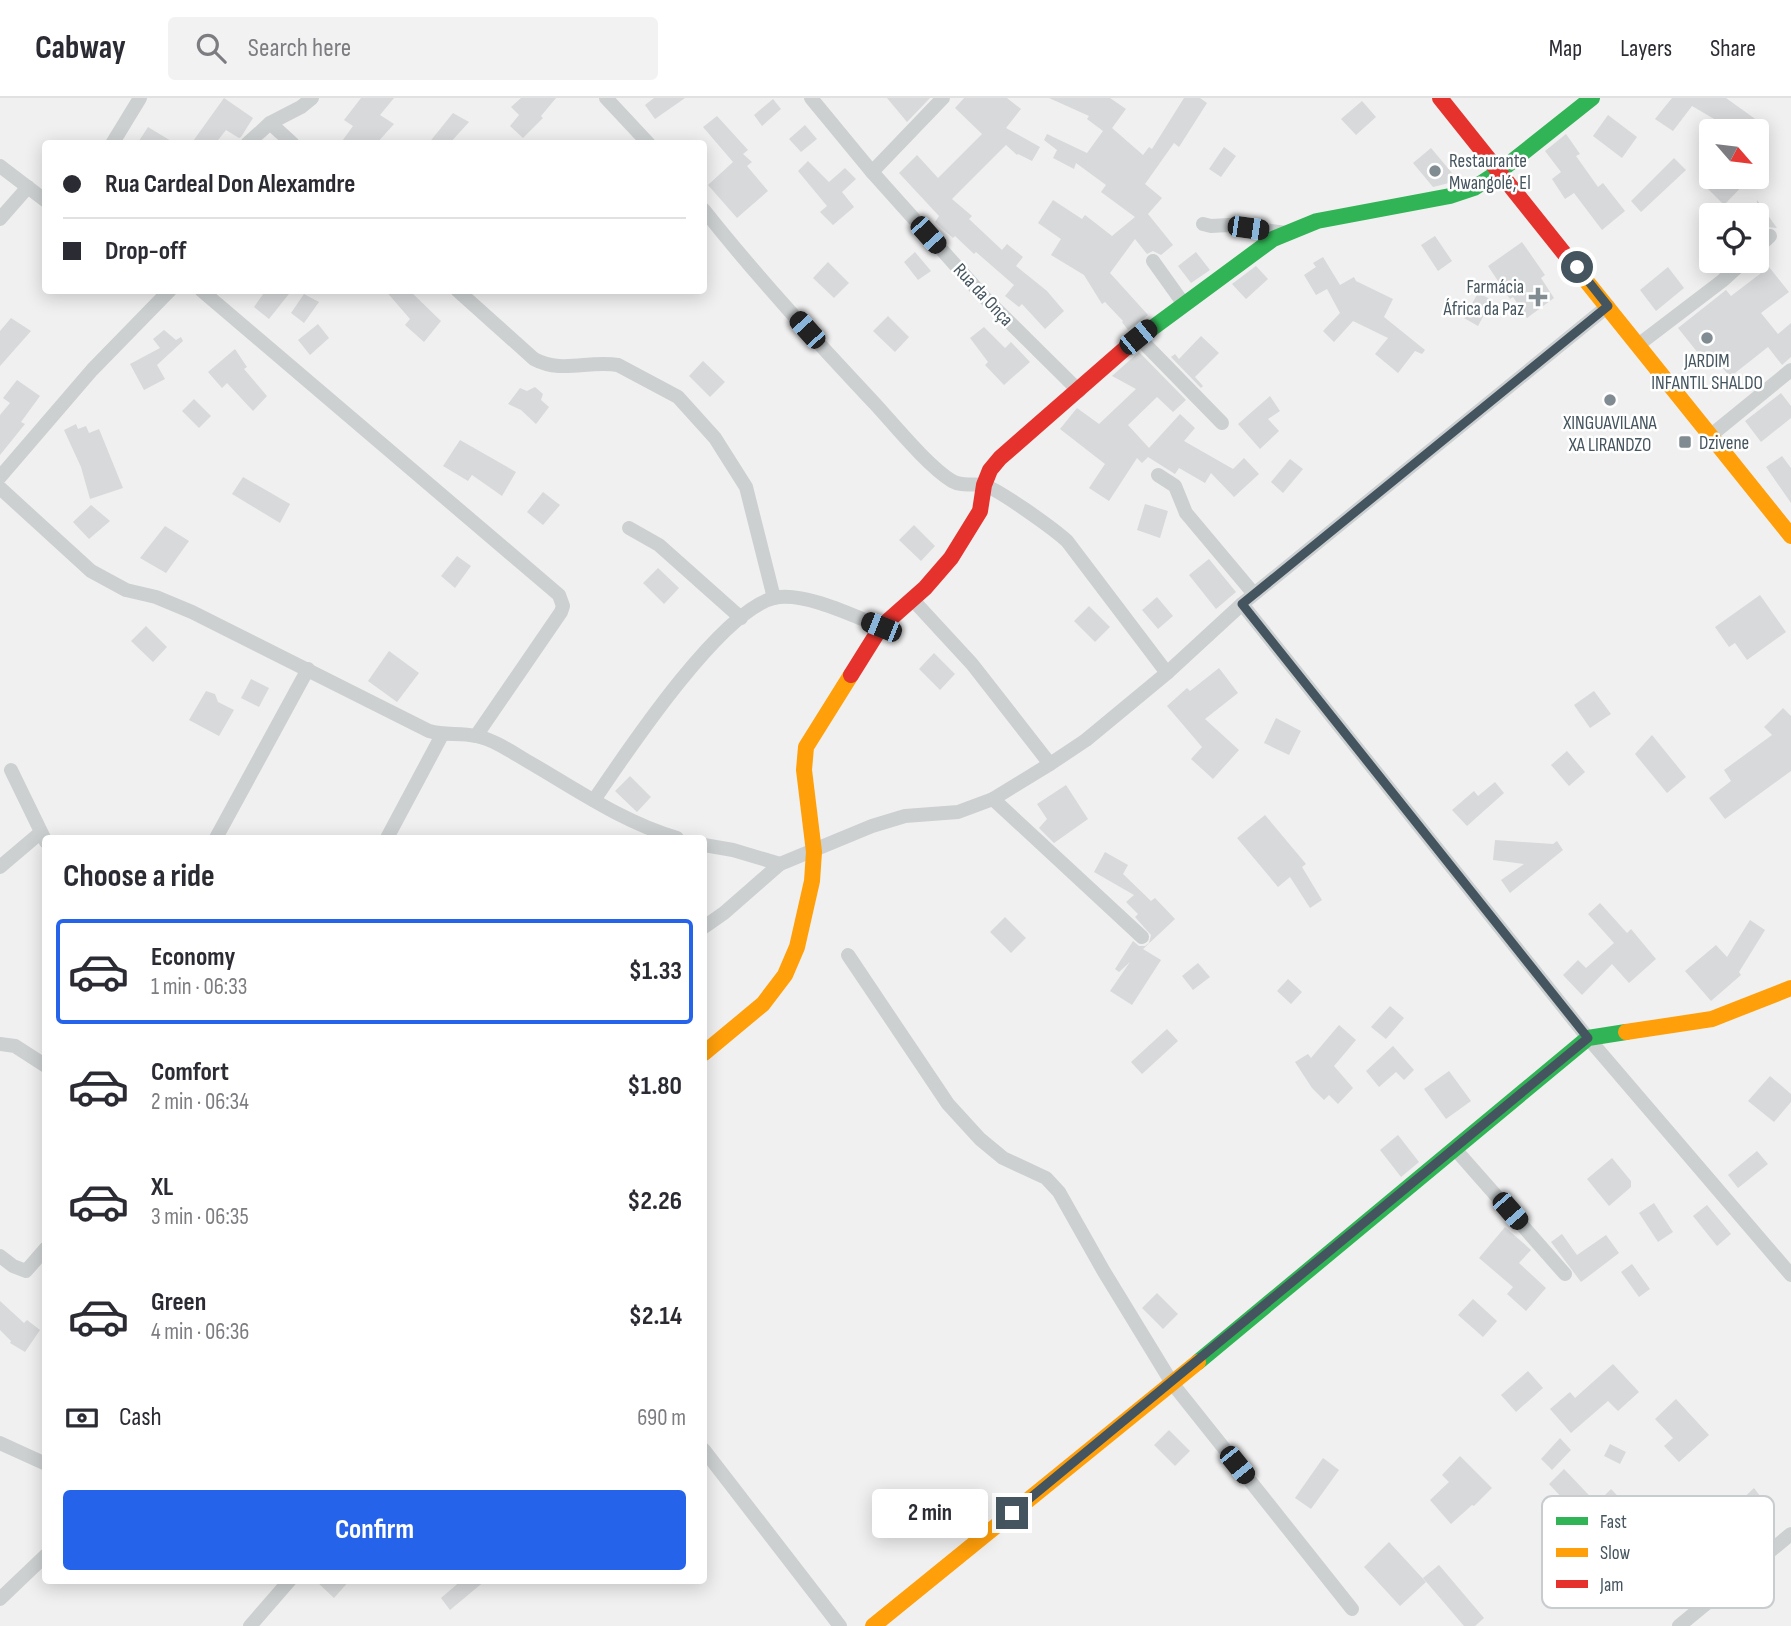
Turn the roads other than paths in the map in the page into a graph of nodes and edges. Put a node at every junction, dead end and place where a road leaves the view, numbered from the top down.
1 (140, 98) edge
2 (312, 98) edge
3 (606, 98) edge
4 (811, 98) edge
5 (943, 98) edge
6 (1440, 98) edge
7 (1592, 98) edge
8 (270, 123) junction
9 (114, 140) edge
10 (251, 140) edge
11 (289, 140) edge
12 (645, 140) edge
13 (0, 166) edge
14 (1500, 171) junction
15 (872, 172) junction
16 (28, 187) junction
17 (42, 198) edge
18 (707, 214) edge
19 (0, 219) edge
20 (1203, 224) dead end
21 (1288, 233) junction
22 (1153, 261) dead end
23 (1731, 273) edge
24 (166, 294) edge
25 (206, 294) edge
26 (461, 294) edge
27 (1183, 303) junction
28 (1608, 306) junction
29 (1138, 337) junction
30 (1638, 345) junction
31 (1791, 370) edge
32 (1079, 391) junction
33 (1222, 423) dead end
34 (1710, 436) junction
35 (1158, 475) dead end
36 (0, 477) edge
37 (984, 485) junction
38 (0, 488) edge
39 (629, 528) dead end
40 (1791, 536) edge
41 (1254, 594) junction
42 (774, 598) junction
43 (912, 599) junction
44 (1242, 604) junction
45 (741, 618) junction
46 (881, 627) junction
47 (308, 669) junction
48 (1167, 673) junction
49 (442, 735) junction
50 (476, 736) junction
51 (1050, 764) junction
52 (11, 770) dead end
53 (993, 799) junction
54 (594, 800) junction
55 (218, 835) edge
56 (389, 835) edge
57 (667, 835) edge
58 (42, 836) edge
59 (42, 839) edge
60 (707, 846) edge
61 (814, 852) junction
62 (780, 864) junction
63 (0, 867) edge
64 (707, 925) edge
65 (1142, 937) dead end
66 (848, 956) dead end
67 (1791, 988) edge
68 (1588, 1038) junction
69 (0, 1044) edge
70 (707, 1051) edge
71 (42, 1063) edge
72 (1455, 1149) junction
73 (42, 1253) edge
74 (0, 1256) edge
75 (1564, 1274) dead end
76 (1791, 1275) edge
77 (1172, 1383) junction
78 (0, 1443) edge
79 (707, 1454) edge
80 (42, 1462) edge
81 (1791, 1534) edge
82 (1774, 1548) edge
83 (42, 1559) edge
84 (287, 1584) edge
85 (0, 1599) edge
86 (1701, 1608) edge
87 (1352, 1609) dead end
88 (250, 1626) edge
89 (840, 1626) edge
90 (873, 1626) edge
91 (1679, 1626) edge

1 - 9 street
2 - 8 street
3 - 12 street
4 - 15 street, Rua da Onça
5 - 15 street
6 - 14 street
7 - 14 street
8 - 10 street
8 - 11 street
13 - 16 street
14 - 21 street
14 - 28 street
15 - 32 street, Rua da Onça
16 - 17 street
16 - 19 street
18 - 37 street
20 - 21 street
21 - 27 street
22 - 27 street
23 - 30 street
24 - 36 street
25 - 50 street
26 - 42 street
27 - 29 street
28 - 30 street
28 - 41 street
29 - 32 street
29 - 33 street
30 - 34 street
31 - 34 street
32 - 37 street
34 - 40 street
35 - 41 street
37 - 43 street
37 - 48 street
38 - 47 street
39 - 45 street
41 - 44 street
42 - 45 street
42 - 46 street
43 - 46 street
43 - 51 street
44 - 48 street
44 - 68 street
45 - 54 street
46 - 61 street
47 - 49 street
47 - 55 street
48 - 51 street
49 - 50 street
49 - 56 street
50 - 54 street
51 - 53 street
52 - 58 street
53 - 61 street
53 - 65 street
54 - 57 street
59 - 63 street
60 - 62 street
61 - 62 street
61 - 70 street
62 - 64 street
66 - 77 street
67 - 68 street
68 - 72 street
68 - 76 street
69 - 71 street
72 - 75 street
72 - 77 street
73 - 74 street
77 - 87 street
77 - 90 street
78 - 80 street
79 - 89 street
81 - 82 street
83 - 85 street
84 - 88 street
86 - 91 street

